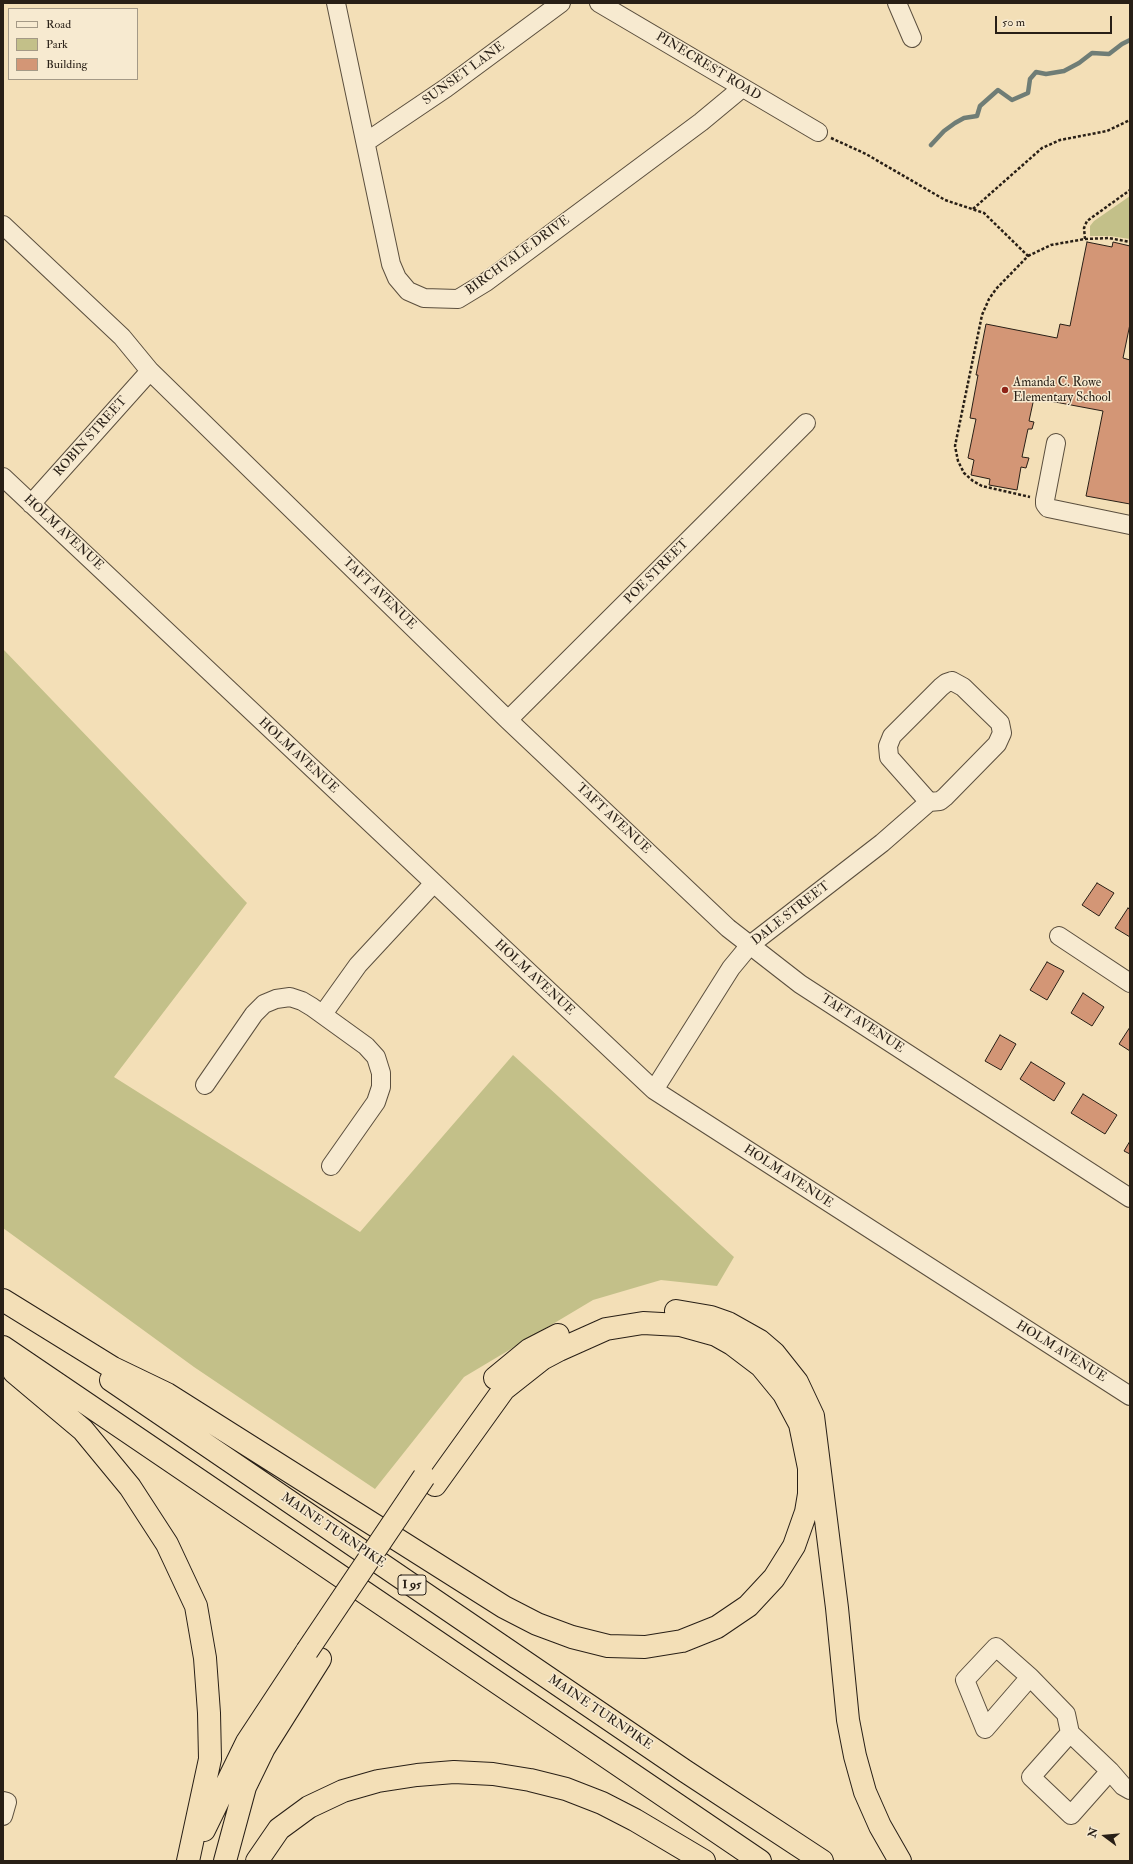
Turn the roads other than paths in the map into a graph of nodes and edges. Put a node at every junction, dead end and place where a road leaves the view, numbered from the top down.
1 (336, 3) edge
2 (561, 3) edge
3 (599, 3) edge
4 (897, 3) edge
5 (912, 38) dead end
6 (742, 88) junction
7 (818, 132) road end
8 (366, 142) junction
9 (3, 225) edge
10 (150, 371) junction
11 (806, 423) dead end
12 (1056, 443) dead end
13 (3, 477) edge
14 (31, 504) junction
15 (1130, 525) edge
16 (508, 720) junction
17 (929, 802) junction
18 (434, 884) junction
19 (1059, 936) dead end
20 (750, 945) junction
21 (1130, 983) edge
22 (323, 1014) junction
23 (205, 1085) dead end
24 (654, 1090) junction
25 (330, 1166) dead end
26 (1130, 1198) edge
27 (3, 1300) edge
28 (3, 1306) edge
29 (4, 1348) edge
30 (1130, 1396) edge
31 (430, 1481) junction
32 (313, 1655) junction
33 (1030, 1678) dead end
34 (1070, 1733) junction
35 (1110, 1771) junction
36 (1127, 1788) edge
37 (3, 1801) edge
38 (3, 1816) edge
39 (188, 1861) edge
40 (192, 1861) edge
41 (226, 1861) edge
42 (257, 1861) edge
43 (704, 1861) edge
44 (760, 1861) edge
45 (822, 1861) edge
46 (900, 1861) edge

1 - 8 street, BIRCHVALE DRIVE
2 - 8 street, SUNSET LANE
3 - 6 street, PINECREST ROAD
4 - 5 street
6 - 7 street, PINECREST ROAD
6 - 8 street, BIRCHVALE DRIVE
9 - 10 street, TAFT AVENUE
10 - 14 street, ROBIN STREET
10 - 16 street, TAFT AVENUE
11 - 16 street, POE STREET
12 - 15 street
13 - 14 street, HOLM AVENUE
14 - 18 street, HOLM AVENUE
16 - 20 street, TAFT AVENUE
17 - 17 street
17 - 20 street, DALE STREET
18 - 22 street
18 - 24 street, HOLM AVENUE
19 - 21 street
20 - 24 street, DALE STREET
20 - 26 street, TAFT AVENUE
22 - 23 street
22 - 25 street
24 - 30 street, HOLM AVENUE
27 - 31 highway
28 - 45 highway, MAINE TURNPIKE / I 95
29 - 39 highway
29 - 44 highway, I 95
31 - 32 highway
31 - 46 highway
32 - 40 highway
32 - 41 highway
33 - 34 street
34 - 35 street
34 - 35 street
35 - 36 street
37 - 38 street
42 - 43 highway

